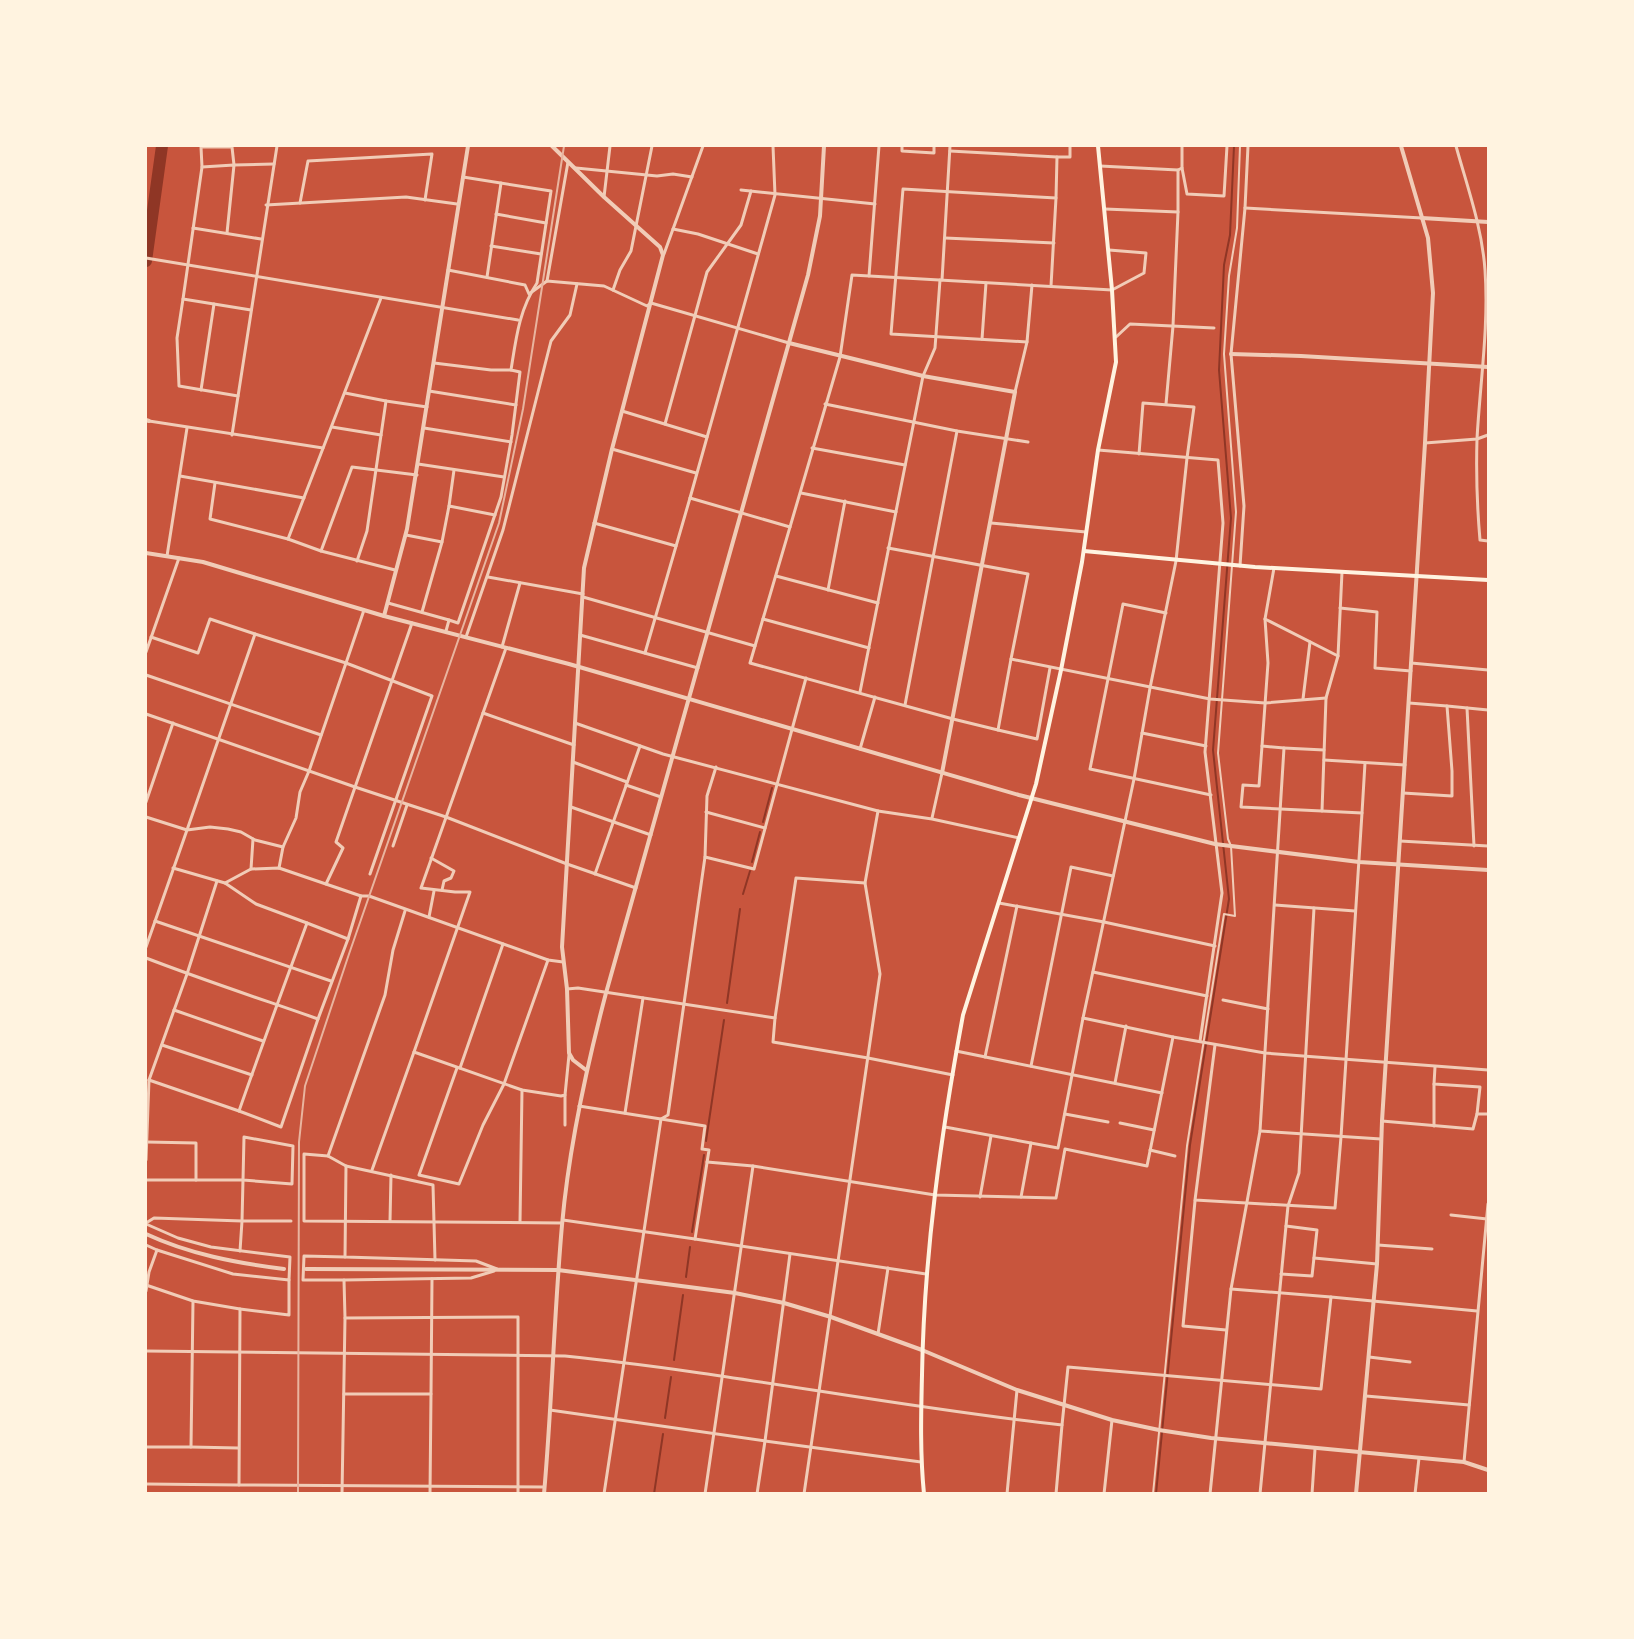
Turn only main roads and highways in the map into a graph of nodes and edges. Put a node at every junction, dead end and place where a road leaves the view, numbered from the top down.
1 (1098, 146) edge
2 (1084, 551) junction
3 (1488, 580) edge
4 (924, 1494) edge

1 - 2 main road
2 - 3 main road
2 - 4 main road

